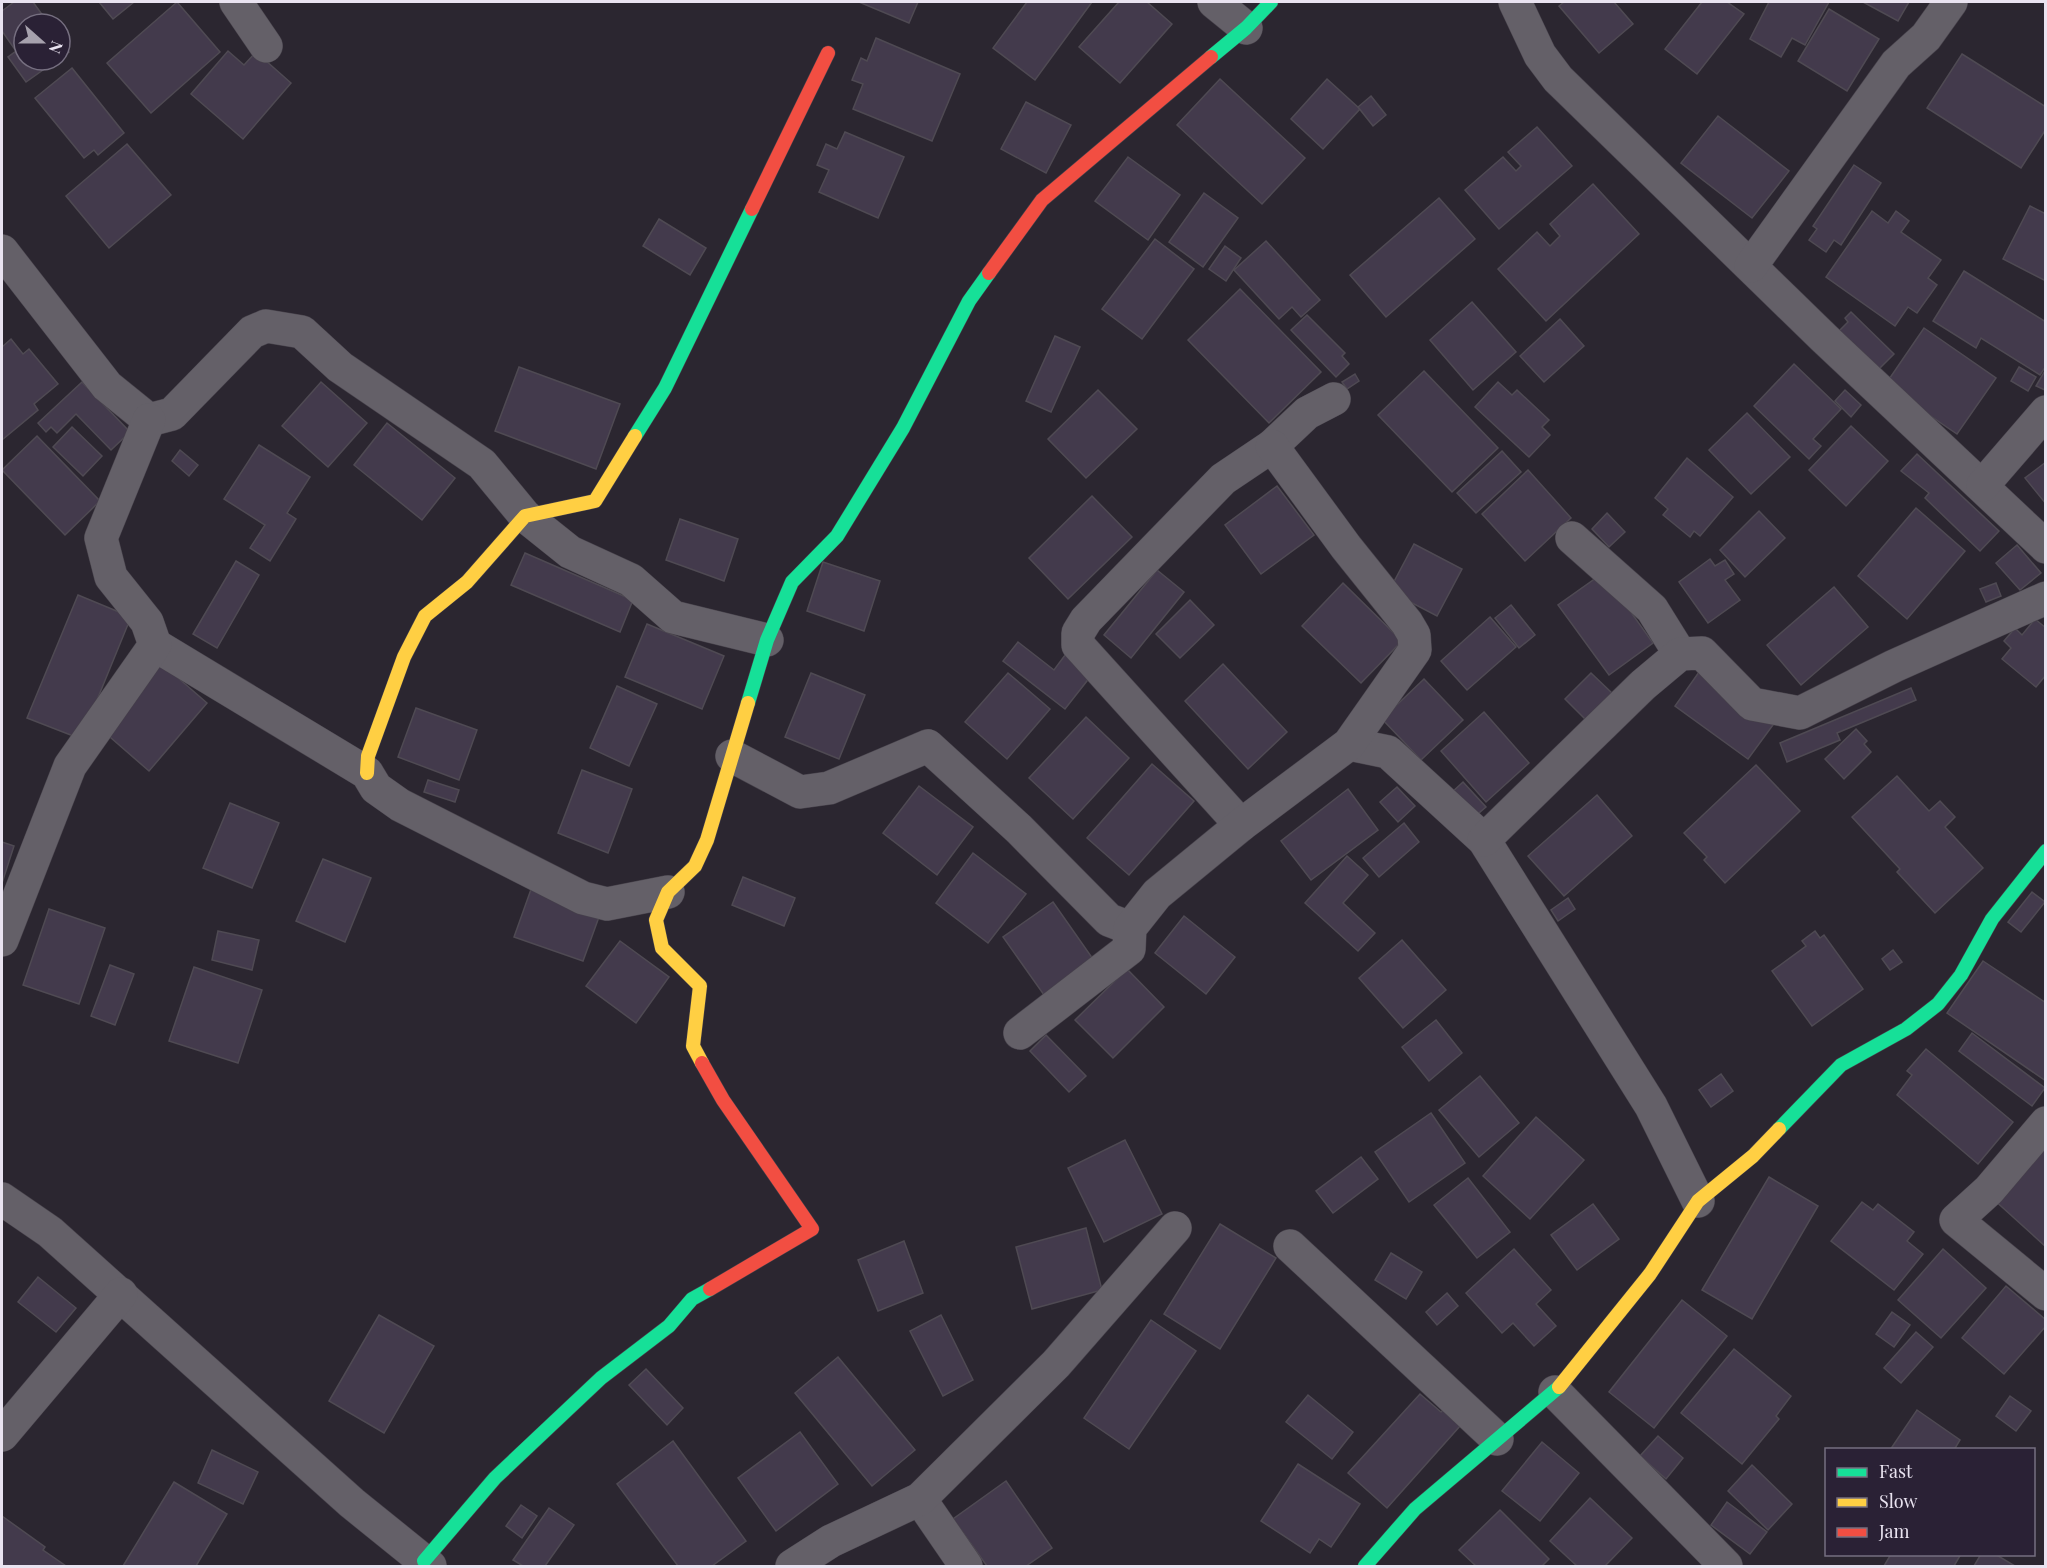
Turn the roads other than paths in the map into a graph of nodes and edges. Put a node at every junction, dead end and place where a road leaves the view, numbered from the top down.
1 (236, 2) edge
2 (1214, 2) edge
3 (1271, 2) edge
4 (1951, 2) edge
5 (1519, 3) edge
6 (1246, 28) junction
7 (266, 46) dead end
8 (828, 53) dead end
9 (2, 251) edge
10 (1751, 266) junction
11 (1334, 399) dead end
12 (2046, 412) edge
13 (149, 420) junction
14 (1272, 446) junction
15 (1983, 485) junction
16 (525, 516) junction
17 (1572, 538) dead end
18 (2046, 546) edge
19 (2046, 598) edge
20 (766, 640) junction
21 (155, 645) junction
22 (1680, 654) junction
23 (1349, 744) junction
24 (732, 756) junction
25 (367, 773) junction
26 (1241, 825) junction
27 (1484, 840) junction
28 (2046, 851) edge
29 (668, 892) junction
30 (1130, 928) junction
31 (2, 940) edge
32 (1020, 1033) dead end
33 (2046, 1123) edge
34 (2, 1199) edge
35 (1698, 1201) junction
36 (1175, 1228) dead end
37 (1290, 1246) dead end
38 (121, 1294) junction
39 (2046, 1294) edge
40 (1555, 1392) junction
41 (2, 1435) edge
42 (1497, 1439) junction
43 (920, 1499) junction
44 (427, 1564) edge
45 (792, 1566) edge
46 (966, 1566) edge
47 (1365, 1566) edge
48 (1726, 1566) edge

1 - 7 street
2 - 6 street
3 - 6 street
4 - 10 street
5 - 10 street
6 - 20 street
8 - 16 street
9 - 13 street
10 - 15 street
11 - 14 street
12 - 15 street
13 - 16 street
13 - 21 street
14 - 23 street
14 - 26 street
15 - 18 street
16 - 20 street
16 - 25 street
17 - 22 street
19 - 22 street
20 - 24 street
21 - 25 street
21 - 31 street
22 - 27 street
23 - 26 street
23 - 27 street
24 - 29 street
24 - 30 street
25 - 29 street
26 - 30 street
27 - 35 street
28 - 35 street
29 - 44 street
30 - 32 street
33 - 39 street
34 - 38 street
35 - 40 street
36 - 43 street
37 - 42 street
38 - 41 street
38 - 44 street
40 - 42 street
40 - 48 street
42 - 47 street
43 - 45 street
43 - 46 street

